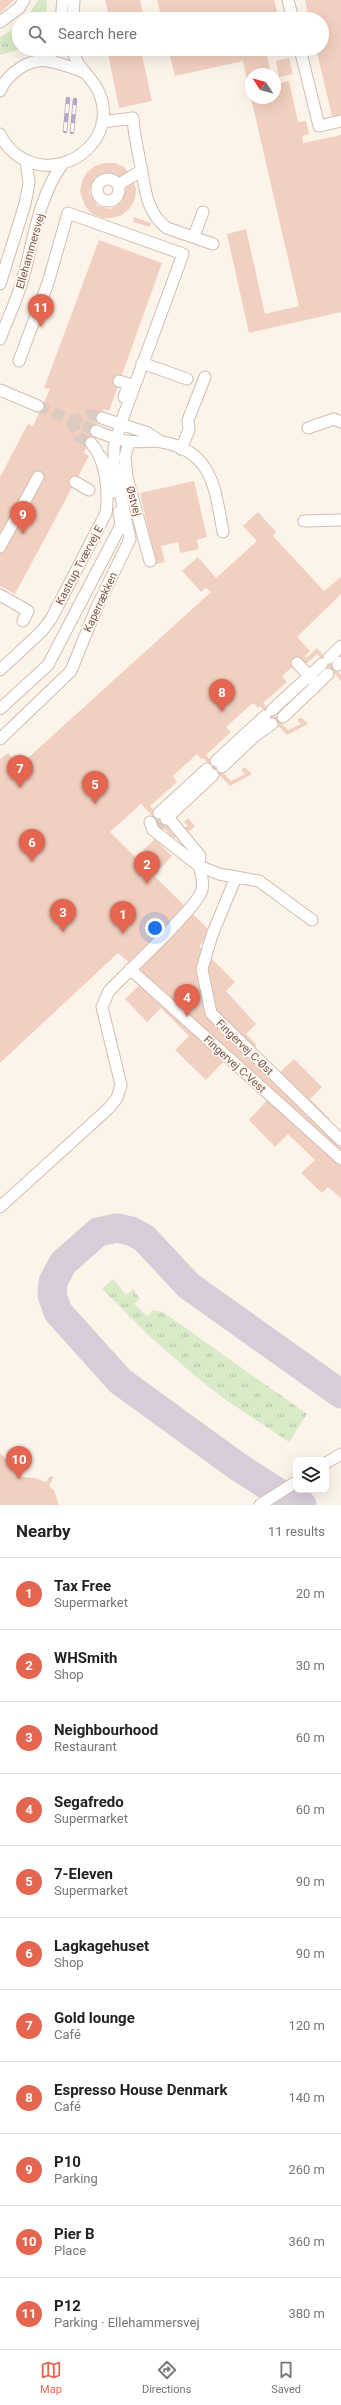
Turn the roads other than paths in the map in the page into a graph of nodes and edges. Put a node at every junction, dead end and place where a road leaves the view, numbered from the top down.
1 (24, 0) edge
2 (63, 0) edge
3 (288, 0) edge
4 (14, 12) edge
5 (62, 12) edge
6 (291, 12) edge
7 (12, 13) edge
8 (0, 22) edge
9 (50, 56) edge
10 (74, 56) edge
11 (302, 56) edge
12 (47, 61) junction
13 (84, 72) junction
14 (4, 77) edge
15 (0, 91) edge
16 (341, 121) edge
17 (102, 122) junction
18 (0, 134) edge
19 (26, 161) junction
20 (62, 165) junction
21 (142, 170) junction
22 (118, 185) dead end
23 (149, 202) junction
24 (203, 212) dead end
25 (196, 231) junction
26 (0, 284) edge
27 (0, 339) edge
28 (19, 361) dead end
29 (142, 362) junction
30 (205, 376) dead end
31 (187, 379) dead end
32 (119, 381) dead end
33 (0, 390) edge
34 (38, 406) tunnel mouth
35 (102, 418) tunnel mouth
36 (341, 422) edge
37 (117, 424) junction
38 (308, 428) dead end
39 (106, 435) junction
40 (128, 442) junction
41 (162, 442) junction
42 (91, 443) tunnel mouth
43 (181, 449) junction
44 (102, 458) junction
45 (38, 477) dead end
46 (74, 482) dead end
47 (89, 490) dead end
48 (341, 520) edge
49 (304, 521) dead end
50 (223, 532) dead end
51 (0, 547) edge
52 (150, 561) dead end
53 (0, 595) edge
54 (23, 621) dead end
55 (341, 646) edge
56 (297, 663) dead end
57 (0, 670) edge
58 (328, 674) dead end
59 (309, 676) junction
60 (317, 685) junction
61 (0, 709) edge
62 (283, 717) dead end
63 (0, 739) edge
64 (219, 764) dead end
65 (210, 772) dead end
66 (150, 822) dead end
67 (199, 866) junction
68 (236, 877) junction
69 (312, 920) dead end
70 (130, 969) junction
71 (341, 1140) edge
72 (341, 1159) edge
73 (0, 1207) edge
74 (341, 1454) edge
75 (329, 1461) edge
76 (293, 1484) edge
77 (260, 1505) edge

1 - 4 street
2 - 5 street
3 - 6 street
7 - 8 street
9 - 12 street
10 - 13 street
11 - 16 street
12 - 13 street
12 - 14 street
13 - 17 street
14 - 15 street
17 - 20 street
17 - 21 street
18 - 19 street
19 - 20 street
19 - 26 street, Ellehammersvej
20 - 27 street, Ellehammersvej
21 - 22 street
21 - 23 street
23 - 25 street
23 - 25 street
24 - 25 street
28 - 29 street
29 - 31 street
29 - 37 street
30 - 43 street
32 - 37 street
33 - 34 street
35 - 37 street
36 - 38 street
37 - 39 street, Kaperrækken
37 - 41 street
39 - 40 street
39 - 63 street, Kaperrækken
40 - 41 street
40 - 52 street, Østvej
41 - 43 street
42 - 44 street
43 - 50 street
44 - 57 street, Kastrup Tværvej E
44 - 61 street, Kaperrækken
45 - 51 street
46 - 47 street
48 - 49 street
53 - 54 street
55 - 59 street
56 - 59 street
58 - 60 street
59 - 60 street
59 - 64 street
60 - 62 street
65 - 67 street
66 - 67 street
67 - 68 street
67 - 70 street
68 - 69 street
68 - 71 street, Fingervej C-Øst
70 - 72 street, Fingervej C-Vest
70 - 73 street
74 - 75 street
76 - 77 street

